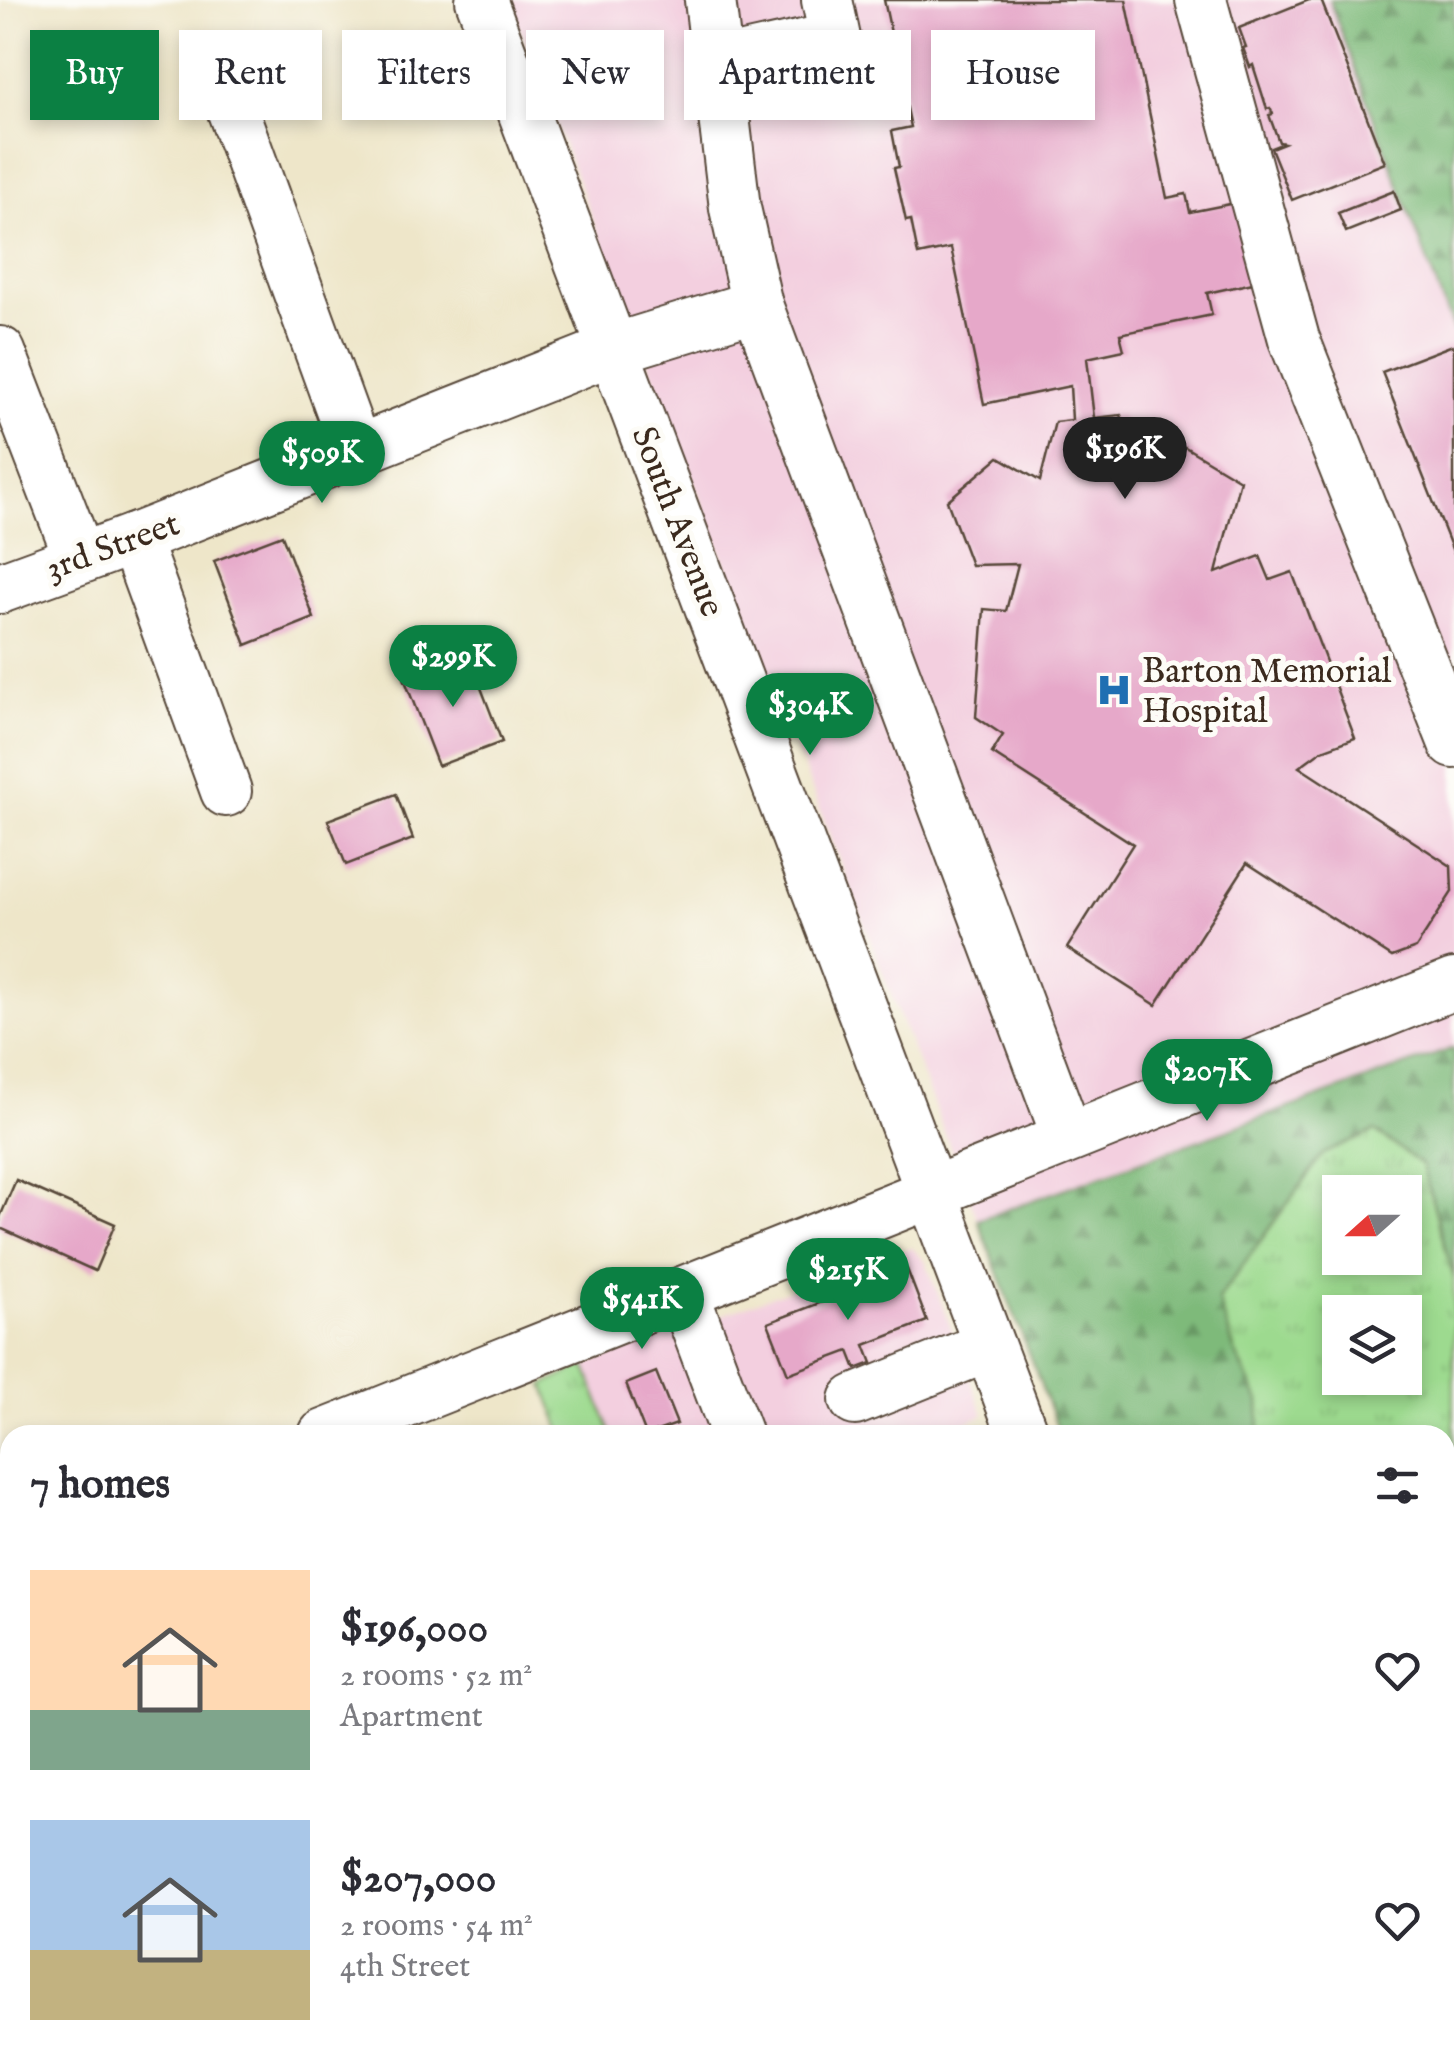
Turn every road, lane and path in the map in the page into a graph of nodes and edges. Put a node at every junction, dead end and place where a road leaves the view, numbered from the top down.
1 (480, 0) edge
2 (710, 0) edge
3 (826, 0) edge
4 (1201, 0) edge
5 (714, 30) edge
6 (833, 30) edge
7 (235, 120) edge
8 (725, 120) edge
9 (757, 305) junction
10 (614, 350) junction
11 (0, 352) edge
12 (356, 450) junction
13 (134, 539) junction
14 (80, 556) junction
15 (0, 588) edge
16 (1454, 743) edge
17 (226, 791) dead end
18 (1454, 984) edge
19 (1066, 1136) junction
20 (931, 1194) junction
21 (683, 1292) junction
22 (989, 1346) junction
23 (855, 1400) dead end
24 (359, 1425) edge
25 (734, 1425) edge
26 (1020, 1425) edge

1 - 10 street, South Avenue
2 - 5 street
3 - 6 street
4 - 16 street
7 - 12 street
8 - 9 street
9 - 10 street, 3rd Street
9 - 19 street
10 - 12 street, 3rd Street
10 - 20 street, South Avenue
11 - 14 street
12 - 13 street, 3rd Street
13 - 14 street, 3rd Street
13 - 17 street
14 - 15 street, 3rd Street
18 - 19 street
19 - 20 street
20 - 21 street
20 - 22 street, South Avenue
21 - 24 street
21 - 25 street
22 - 23 street
22 - 26 street, South Avenue

